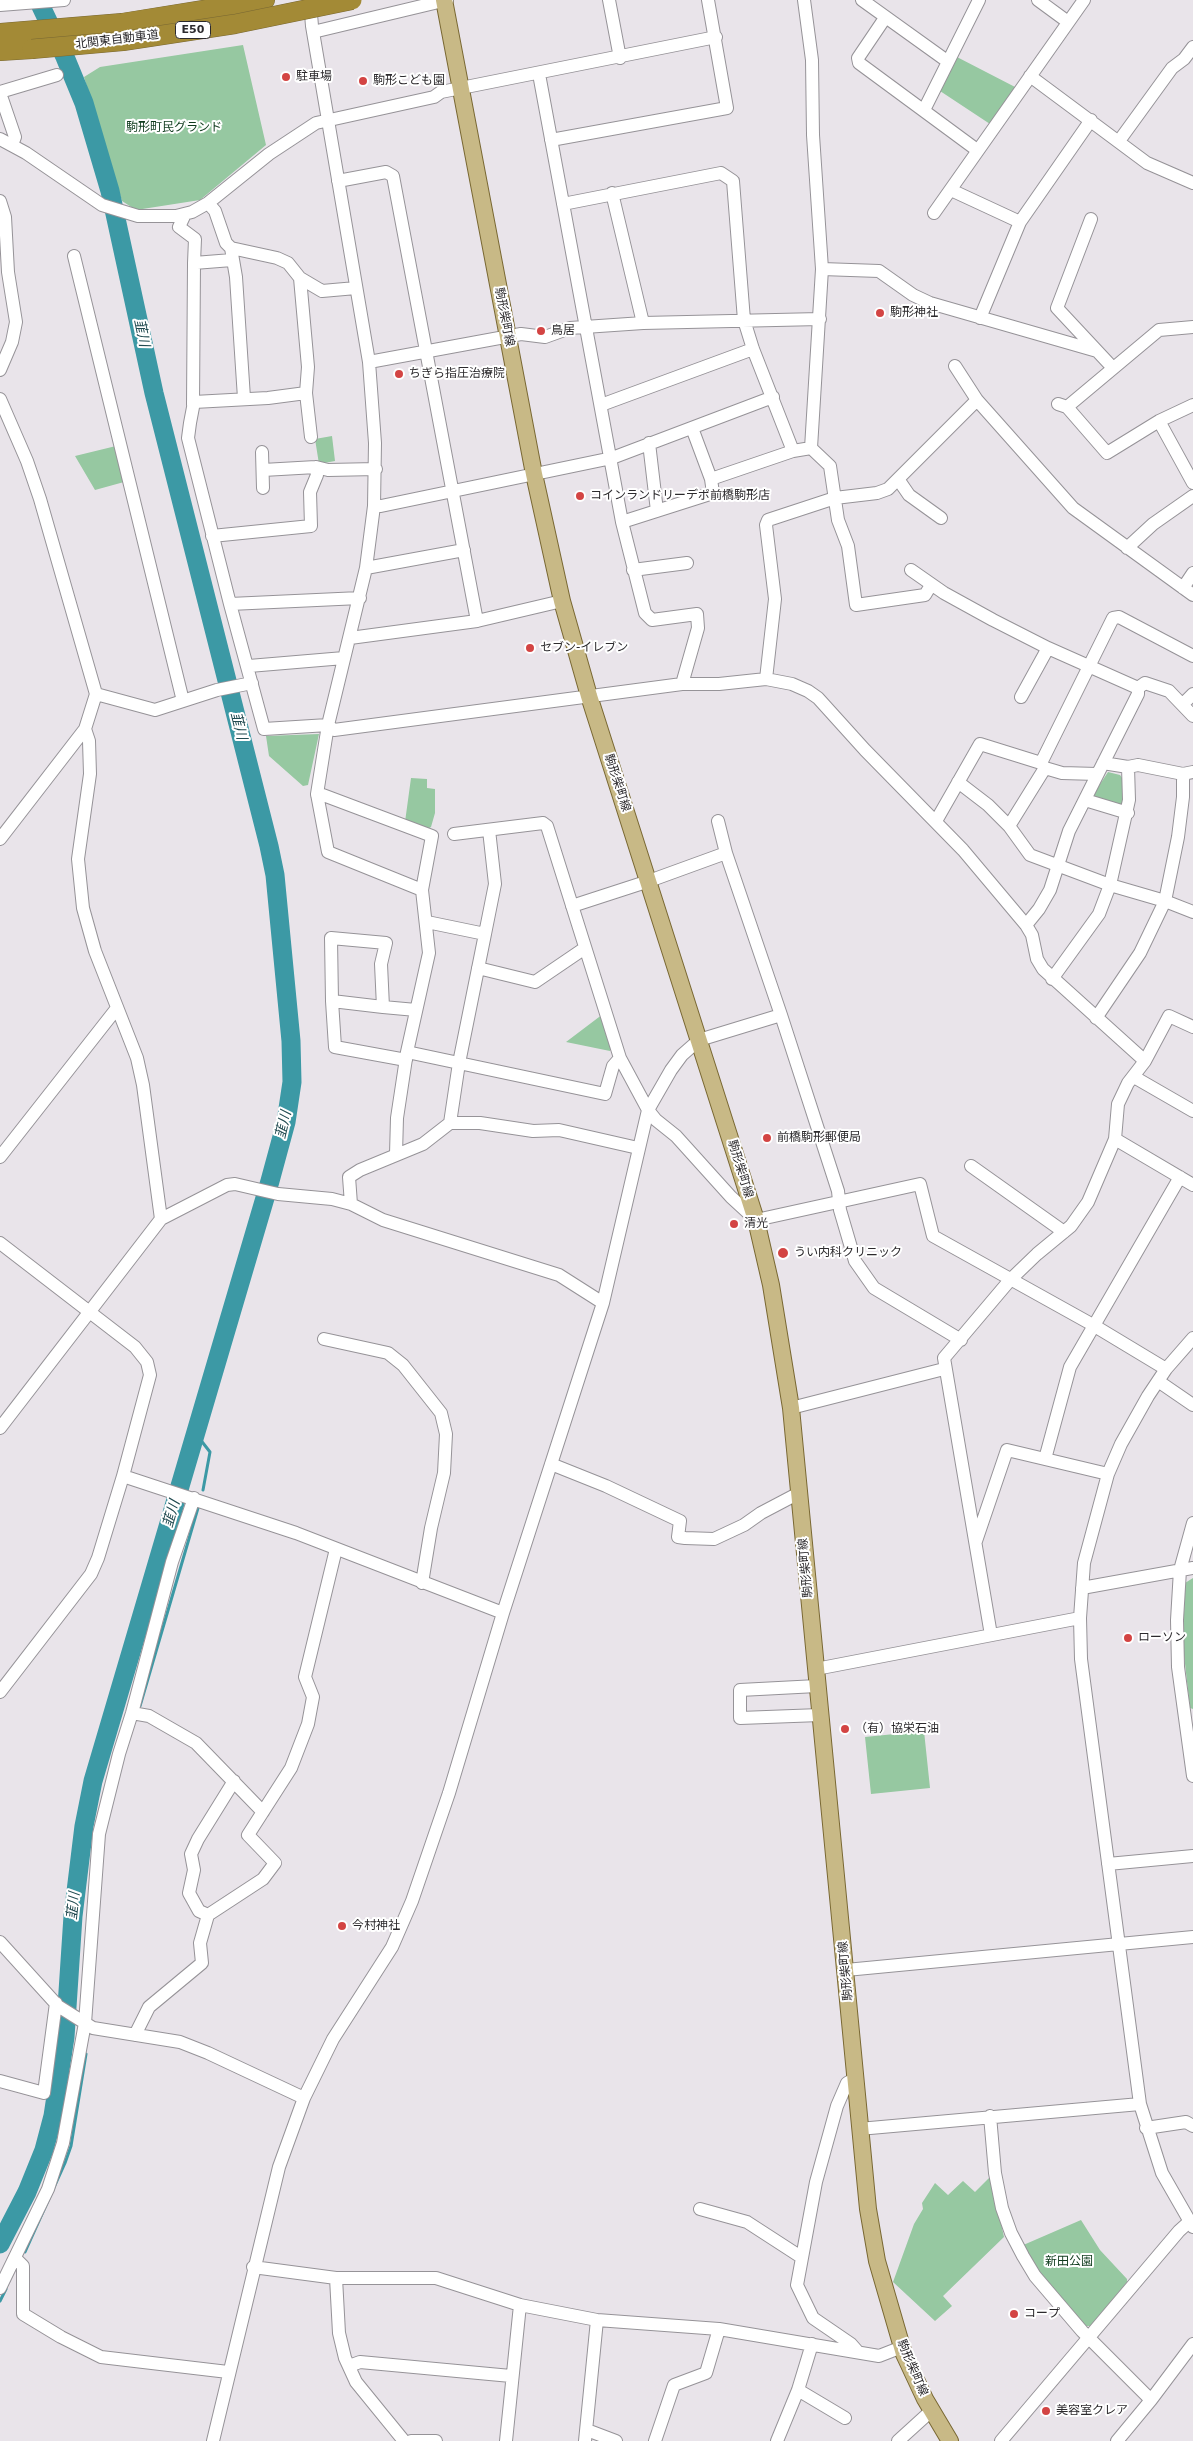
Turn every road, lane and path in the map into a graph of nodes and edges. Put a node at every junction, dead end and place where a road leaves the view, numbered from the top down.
1 (60, 0) edge
2 (64, 0) edge
3 (265, 0) edge
4 (310, 0) edge
5 (352, 0) edge
6 (445, 0) edge
7 (609, 0) edge
8 (708, 0) edge
9 (804, 0) edge
10 (862, 0) edge
11 (979, 0) edge
12 (1038, 0) edge
13 (1084, 0) edge
14 (56, 1) edge
15 (0, 5) edge
16 (885, 18) junction
17 (1068, 22) junction
18 (313, 32) junction
19 (0, 34) edge
20 (716, 37) junction
21 (1193, 47) edge
22 (0, 51) edge
23 (620, 58) junction
24 (947, 61) junction
25 (539, 74) junction
26 (57, 75) dead end
27 (1030, 76) junction
28 (461, 89) junction
29 (0, 92) edge
30 (924, 110) junction
31 (328, 120) junction
32 (1091, 120) junction
33 (0, 139) edge
34 (552, 140) junction
35 (1119, 141) junction
36 (12, 145) junction
37 (977, 150) junction
38 (338, 181) junction
39 (1193, 183) edge
40 (951, 190) junction
41 (612, 193) junction
42 (0, 200) edge
43 (208, 202) junction
44 (563, 204) junction
45 (185, 214) junction
46 (934, 214) dead end
47 (1091, 219) dead end
48 (1020, 222) junction
49 (231, 254) junction
50 (74, 256) dead end
51 (194, 263) junction
52 (822, 269) junction
53 (300, 278) junction
54 (356, 288) junction
55 (980, 318) junction
56 (820, 319) junction
57 (744, 320) junction
58 (643, 323) junction
59 (585, 327) junction
60 (1193, 327) edge
61 (508, 337) junction
62 (753, 349) junction
63 (1097, 351) junction
64 (426, 352) junction
65 (369, 362) junction
66 (955, 366) dead end
67 (1113, 368) junction
68 (0, 370) edge
69 (306, 393) junction
70 (773, 397) junction
71 (244, 398) junction
72 (0, 399) edge
73 (978, 400) junction
74 (193, 405) junction
75 (600, 405) junction
76 (1193, 405) edge
77 (1159, 421) junction
78 (692, 428) junction
79 (311, 437) dead end
80 (649, 443) junction
81 (810, 448) junction
82 (262, 452) dead end
83 (793, 452) junction
84 (612, 458) junction
85 (316, 467) junction
86 (376, 469) junction
87 (263, 470) junction
88 (534, 474) junction
89 (898, 479) junction
90 (712, 480) junction
91 (1193, 483) edge
92 (263, 488) dead end
93 (452, 491) junction
94 (1193, 496) edge
95 (835, 498) junction
96 (374, 506) junction
97 (657, 511) junction
98 (942, 518) dead end
99 (622, 522) junction
100 (212, 536) junction
101 (1127, 548) junction
102 (464, 550) junction
103 (687, 564) dead end
104 (366, 568) junction
105 (633, 570) junction
106 (911, 570) dead end
107 (1193, 572) edge
108 (932, 585) junction
109 (1188, 591) edge
110 (360, 598) junction
111 (562, 600) junction
112 (230, 604) junction
113 (477, 621) junction
114 (350, 638) junction
115 (1048, 648) junction
116 (1193, 656) edge
117 (344, 658) junction
118 (1090, 665) junction
119 (248, 666) junction
120 (766, 679) junction
121 (247, 683) junction
122 (682, 684) junction
123 (1138, 688) junction
124 (96, 694) junction
125 (1193, 694) edge
126 (589, 696) junction
127 (1021, 697) dead end
128 (184, 701) junction
129 (1183, 704) junction
130 (1193, 716) edge
131 (328, 725) junction
132 (85, 729) junction
133 (1043, 765) junction
134 (1128, 767) junction
135 (1100, 768) junction
136 (1188, 773) edge
137 (958, 782) junction
138 (317, 796) junction
139 (1085, 800) junction
140 (1128, 813) junction
141 (718, 821) dead end
142 (936, 821) junction
143 (1009, 826) junction
144 (488, 830) junction
145 (454, 834) dead end
146 (0, 838) edge
147 (726, 853) junction
148 (1057, 866) junction
149 (649, 881) junction
150 (1110, 885) junction
151 (422, 890) junction
152 (1165, 901) junction
153 (572, 906) junction
154 (1193, 912) edge
155 (427, 922) junction
156 (1026, 925) junction
157 (485, 934) junction
158 (585, 948) junction
159 (478, 968) junction
160 (1052, 979) junction
161 (332, 1001) junction
162 (383, 1007) junction
163 (117, 1008) junction
164 (416, 1010) junction
165 (782, 1014) junction
166 (1096, 1018) junction
167 (1193, 1027) edge
168 (700, 1040) junction
169 (407, 1056) junction
170 (620, 1058) junction
171 (1145, 1061) junction
172 (459, 1063) junction
173 (1134, 1077) junction
174 (648, 1110) junction
175 (1193, 1111) edge
176 (450, 1123) junction
177 (1115, 1139) junction
178 (638, 1148) junction
179 (396, 1154) junction
180 (0, 1157) edge
181 (971, 1166) dead end
182 (1180, 1178) junction
183 (1193, 1185) edge
184 (839, 1201) junction
185 (351, 1204) junction
186 (161, 1219) junction
187 (756, 1220) junction
188 (1064, 1232) junction
189 (0, 1243) edge
190 (1010, 1280) junction
191 (603, 1303) junction
192 (89, 1310) junction
193 (1093, 1325) junction
194 (1193, 1338) edge
195 (324, 1340) dead end
196 (961, 1340) junction
197 (944, 1369) junction
198 (1166, 1369) junction
199 (1158, 1381) junction
200 (1193, 1405) edge
201 (791, 1408) junction
202 (0, 1428) edge
203 (1045, 1460) junction
204 (551, 1464) junction
205 (1108, 1474) junction
206 (123, 1476) junction
207 (799, 1493) junction
208 (191, 1497) junction
209 (1193, 1523) edge
210 (975, 1544) junction
211 (336, 1549) junction
212 (1187, 1569) edge
213 (422, 1583) junction
214 (1082, 1588) junction
215 (503, 1613) junction
216 (1080, 1618) junction
217 (991, 1635) junction
218 (816, 1669) junction
219 (817, 1686) junction
220 (0, 1692) edge
221 (132, 1713) junction
222 (820, 1715) junction
223 (1189, 1718) edge
224 (1193, 1776) edge
225 (234, 1781) junction
226 (263, 1812) junction
227 (1193, 1856) edge
228 (1108, 1864) junction
229 (208, 1916) junction
230 (1193, 1936) edge
231 (0, 1942) edge
232 (1119, 1944) junction
233 (846, 1970) junction
234 (57, 2004) junction
235 (83, 2022) junction
236 (135, 2035) junction
237 (854, 2079) junction
238 (0, 2081) edge
239 (304, 2098) junction
240 (1140, 2104) junction
241 (990, 2116) junction
242 (1193, 2126) edge
243 (1146, 2128) junction
244 (859, 2129) junction
245 (700, 2209) dead end
246 (1191, 2225) edge
247 (802, 2257) junction
248 (15, 2258) junction
249 (253, 2267) junction
250 (336, 2278) junction
251 (0, 2288) edge
252 (520, 2304) junction
253 (598, 2320) junction
254 (719, 2329) junction
255 (1089, 2337) junction
256 (812, 2344) junction
257 (1193, 2344) edge
258 (902, 2347) junction
259 (858, 2352) junction
260 (349, 2366) junction
261 (228, 2372) junction
262 (512, 2376) junction
263 (798, 2390) junction
264 (1151, 2400) junction
265 (931, 2411) junction
266 (845, 2418) dead end
267 (586, 2435) edge
268 (213, 2441) edge
269 (404, 2441) edge
270 (410, 2441) edge
271 (436, 2441) edge
272 (506, 2441) edge
273 (616, 2441) edge
274 (655, 2441) edge
275 (777, 2441) edge
276 (898, 2441) edge
277 (950, 2441) edge
278 (1001, 2441) edge
279 (1117, 2441) edge

1 - 2 street
1 - 14 street
3 - 19 highway, 北関東自動車道 / E50
4 - 18 street
5 - 22 highway, 北関東自動車道 / E50, bridge
6 - 18 street
6 - 28 main road, 駒形柴町線
7 - 23 street
8 - 20 street
9 - 52 street
10 - 16 street
11 - 24 street
12 - 17 street
13 - 17 street
14 - 15 street
16 - 24 street
16 - 30 street
17 - 27 street
18 - 31 street
20 - 23 street
20 - 34 street
21 - 35 street
23 - 25 street
24 - 30 street
25 - 28 street
25 - 34 street
26 - 29 street
27 - 32 street
27 - 37 street
28 - 31 street
28 - 61 main road, 駒形柴町線
29 - 36 street
30 - 37 street
31 - 38 street
31 - 43 street
32 - 35 street
32 - 48 street
33 - 36 street
34 - 44 street
35 - 39 street
36 - 45 street
37 - 40 street
38 - 54 street
38 - 64 street
40 - 46 street
40 - 48 street
41 - 44 street
41 - 57 street
41 - 58 street
42 - 68 street
43 - 45 street
43 - 49 street
44 - 59 street
45 - 51 street
47 - 63 street
48 - 55 street
49 - 51 street
49 - 53 street
49 - 71 street
50 - 128 street
51 - 74 street
52 - 55 street
52 - 56 street
53 - 54 street
53 - 69 street
54 - 65 street
55 - 63 street
56 - 57 street
56 - 81 street
57 - 58 street
57 - 62 street
58 - 59 street
59 - 61 street
59 - 75 street
60 - 67 street
61 - 64 street
61 - 88 main road, 駒形柴町線
62 - 70 street
62 - 75 street
63 - 67 street
64 - 65 street
64 - 93 street
65 - 86 street
66 - 73 street
67 - 77 street
69 - 71 street
69 - 79 street
70 - 78 street
70 - 83 street
71 - 74 street
72 - 124 street
73 - 89 street
73 - 101 street
74 - 100 street
75 - 84 street
76 - 77 street
77 - 91 street
78 - 80 street
78 - 90 street
80 - 84 street
80 - 97 street
81 - 83 street
81 - 95 street
82 - 87 street
83 - 90 street
84 - 88 street
84 - 99 street
85 - 86 street
85 - 87 street
85 - 100 street
86 - 96 street
87 - 92 street
88 - 93 street
88 - 111 main road, 駒形柴町線
89 - 95 street
89 - 98 street
90 - 97 street
93 - 96 street
93 - 102 street
94 - 101 street
95 - 108 street
95 - 120 street
96 - 104 street
97 - 99 street
99 - 105 street
100 - 112 street
101 - 109 street
102 - 104 street
102 - 113 street
103 - 105 street
104 - 110 street
105 - 122 street
106 - 108 street
107 - 109 street
108 - 115 street
110 - 112 street
110 - 114 street
111 - 113 street
111 - 126 main road, 駒形柴町線
112 - 119 street
113 - 114 street
114 - 117 street
115 - 118 street
115 - 127 street
116 - 118 street
117 - 119 street
117 - 131 street
118 - 123 street
118 - 133 street
119 - 121 street
120 - 122 street
120 - 142 street
121 - 128 street
121 - 131 street
122 - 126 street
123 - 129 street
123 - 135 street
124 - 128 street
124 - 132 street
125 - 129 street
126 - 131 street
126 - 149 main road, 駒形柴町線
129 - 130 street
131 - 138 street
132 - 146 street
132 - 163 street
133 - 135 street
133 - 137 street
133 - 143 street
134 - 135 street
134 - 136 street
134 - 140 street
135 - 139 street
136 - 152 street
137 - 142 street
137 - 143 street
138 - 151 street
138 - 151 street
139 - 140 street
139 - 148 street
140 - 150 street
141 - 147 street
142 - 156 street
143 - 148 street
144 - 145 street
144 - 153 street
144 - 157 street
147 - 149 street
147 - 165 street
148 - 150 street
148 - 156 street
149 - 153 street
149 - 168 main road, 駒形柴町線
150 - 152 street
150 - 160 street
151 - 155 street
152 - 154 street
152 - 166 street
153 - 158 street
155 - 157 street
155 - 164 street
156 - 160 street
157 - 159 street
158 - 159 street
158 - 170 street
159 - 172 street
160 - 166 street
161 - 162 street
161 - 162 street
161 - 169 street
162 - 164 street
163 - 180 street
163 - 186 street
164 - 169 street
165 - 168 street
165 - 184 street
166 - 171 street
167 - 171 street
168 - 174 street
168 - 187 main road, 駒形柴町線
169 - 172 street
169 - 179 street
170 - 172 street
170 - 174 street
171 - 173 street
172 - 176 street
173 - 175 street
173 - 177 street
174 - 178 street
174 - 187 street
176 - 178 street
176 - 179 street
177 - 182 street
177 - 188 street
178 - 191 street
179 - 185 street
181 - 188 street
182 - 183 street
182 - 193 street
184 - 187 street
184 - 190 street
184 - 196 street
185 - 186 street
185 - 191 street
186 - 192 street
187 - 201 main road, 駒形柴町線
188 - 190 street
189 - 192 street
190 - 193 street
190 - 196 street
191 - 204 street
192 - 202 street
192 - 206 street
193 - 198 street
193 - 203 street
194 - 198 street
195 - 213 street
196 - 197 street
197 - 201 street
197 - 210 street
198 - 199 street
199 - 200 street
199 - 205 street
201 - 207 main road, 駒形柴町線
203 - 205 street
203 - 210 street
204 - 207 street
204 - 215 street
205 - 214 street
206 - 208 street
206 - 220 street
207 - 218 main road, 駒形柴町線
208 - 211 street
208 - 221 street
209 - 212 street
210 - 217 street
211 - 213 street
211 - 226 street
212 - 214 street
212 - 223 street
213 - 215 street
214 - 216 street
215 - 239 street
216 - 217 street
216 - 228 street
217 - 218 street
218 - 219 main road, 駒形柴町線
219 - 222 main road, 駒形柴町線
219 - 222 street
221 - 225 street
221 - 235 street
222 - 233 main road, 駒形柴町線
223 - 224 street
225 - 226 street
225 - 229 street
226 - 229 street
227 - 228 street
228 - 232 street
229 - 236 street
230 - 232 street
231 - 234 street
232 - 233 street
232 - 240 street
233 - 237 main road, 駒形柴町線
234 - 235 street
234 - 238 street
235 - 236 street
235 - 248 street
236 - 239 street
237 - 244 main road, 駒形柴町線
237 - 247 street
239 - 249 street
240 - 241 street
240 - 243 street
241 - 244 street
241 - 255 street
242 - 243 street
243 - 246 street
244 - 258 main road, 駒形柴町線
245 - 247 street
246 - 255 street
247 - 259 street
248 - 251 street
248 - 261 street
249 - 250 street
249 - 261 street
250 - 252 street
250 - 260 street
252 - 253 street
252 - 262 street
253 - 254 street
253 - 267 street
254 - 256 street
254 - 274 street
255 - 264 street
255 - 278 street
256 - 259 street
256 - 263 street
257 - 264 street
258 - 259 street
258 - 265 main road, 駒形柴町線
260 - 262 street
260 - 269 street
261 - 268 street
262 - 272 street
263 - 266 street
263 - 275 street
264 - 279 street
265 - 276 street
265 - 277 main road, 駒形柴町線
267 - 273 street
270 - 271 street

